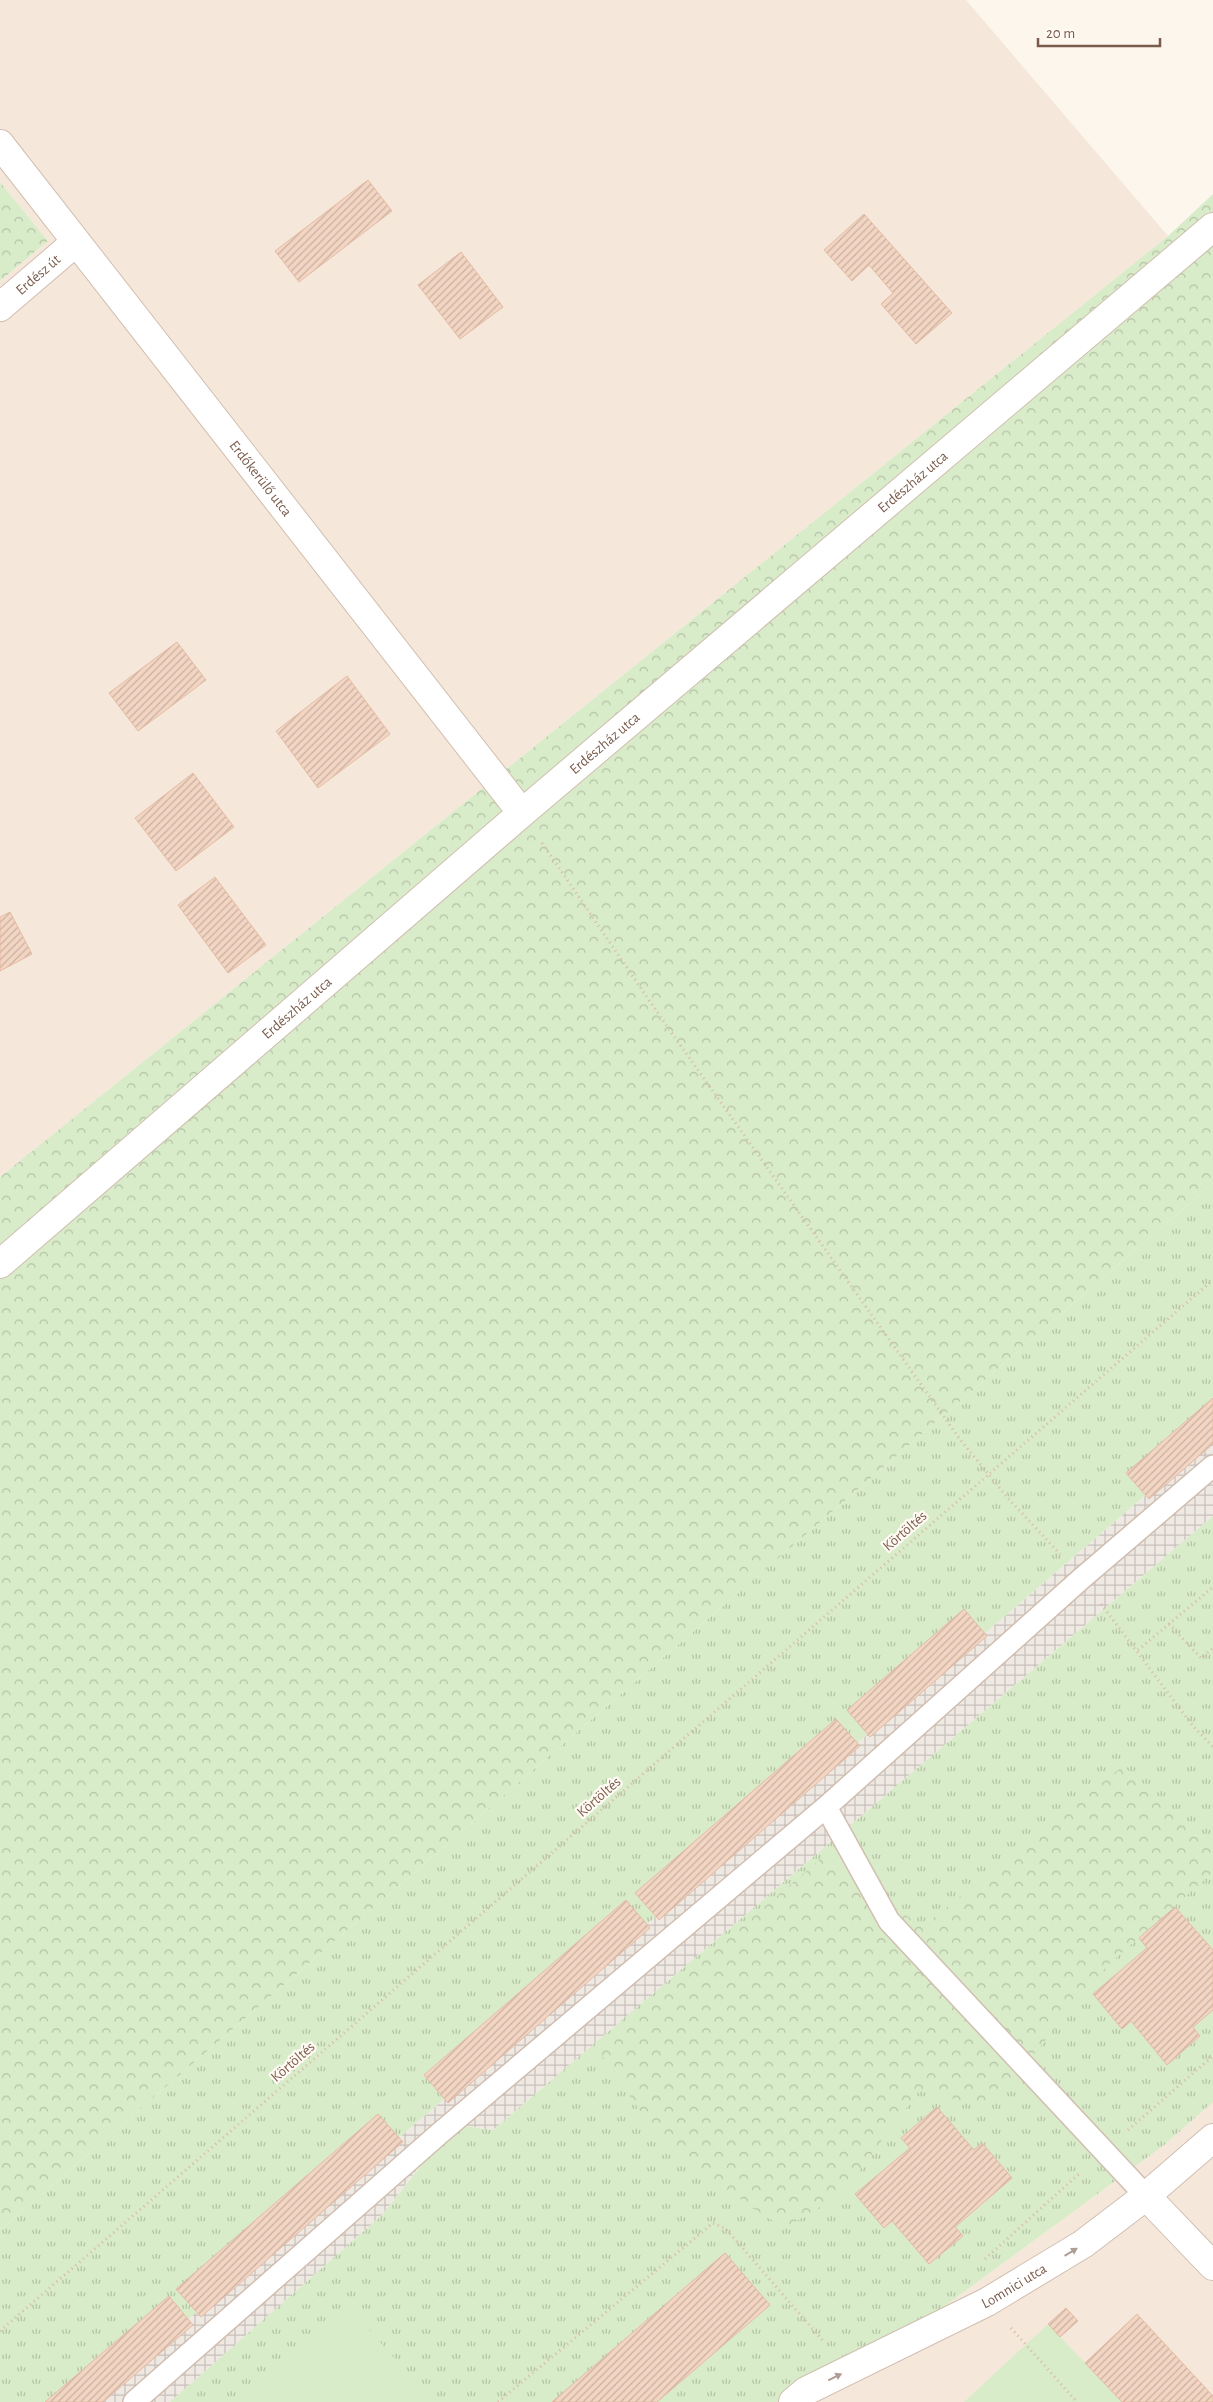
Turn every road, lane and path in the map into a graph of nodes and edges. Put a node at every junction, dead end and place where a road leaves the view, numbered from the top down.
1 (0, 144) edge
2 (1213, 227) edge
3 (76, 242) junction
4 (0, 307) edge
5 (522, 813) junction
6 (0, 1264) edge
7 (1213, 1280) edge
8 (1213, 1466) edge
9 (988, 1474) junction
10 (1081, 1579) junction
11 (1213, 1587) edge
12 (1169, 1624) junction
13 (1213, 1648) edge
14 (1138, 1650) junction
15 (1213, 1746) edge
16 (826, 1807) junction
17 (1213, 2056) edge
18 (1213, 2138) edge
19 (1104, 2151) junction
20 (1146, 2196) junction
21 (982, 2262) dead end
22 (1213, 2266) edge
23 (986, 2302) junction
24 (0, 2331) edge
25 (830, 2348) dead end
26 (134, 2402) edge
27 (498, 2402) edge
28 (794, 2402) edge
29 (1077, 2402) edge

1 - 3 street, Erdőkerülő utca
2 - 5 street, Erdészház utca
3 - 4 street, Erdész út
3 - 5 street, Erdőkerülő utca
5 - 6 street, Erdészház utca
5 - 9 path
7 - 9 path, Körtöltés
8 - 10 lane
9 - 10 path
9 - 24 path, Körtöltés
10 - 14 path
10 - 16 lane
11 - 12 path
12 - 13 path
12 - 14 path
14 - 15 path
16 - 19 lane
16 - 26 lane
17 - 19 path
18 - 20 street, Lomnici utca
19 - 20 lane
19 - 21 path
20 - 22 street
23 -> 20 street, Lomnici utca
28 -> 23 street, Lomnici utca
23 - 29 path
25 - 27 path

